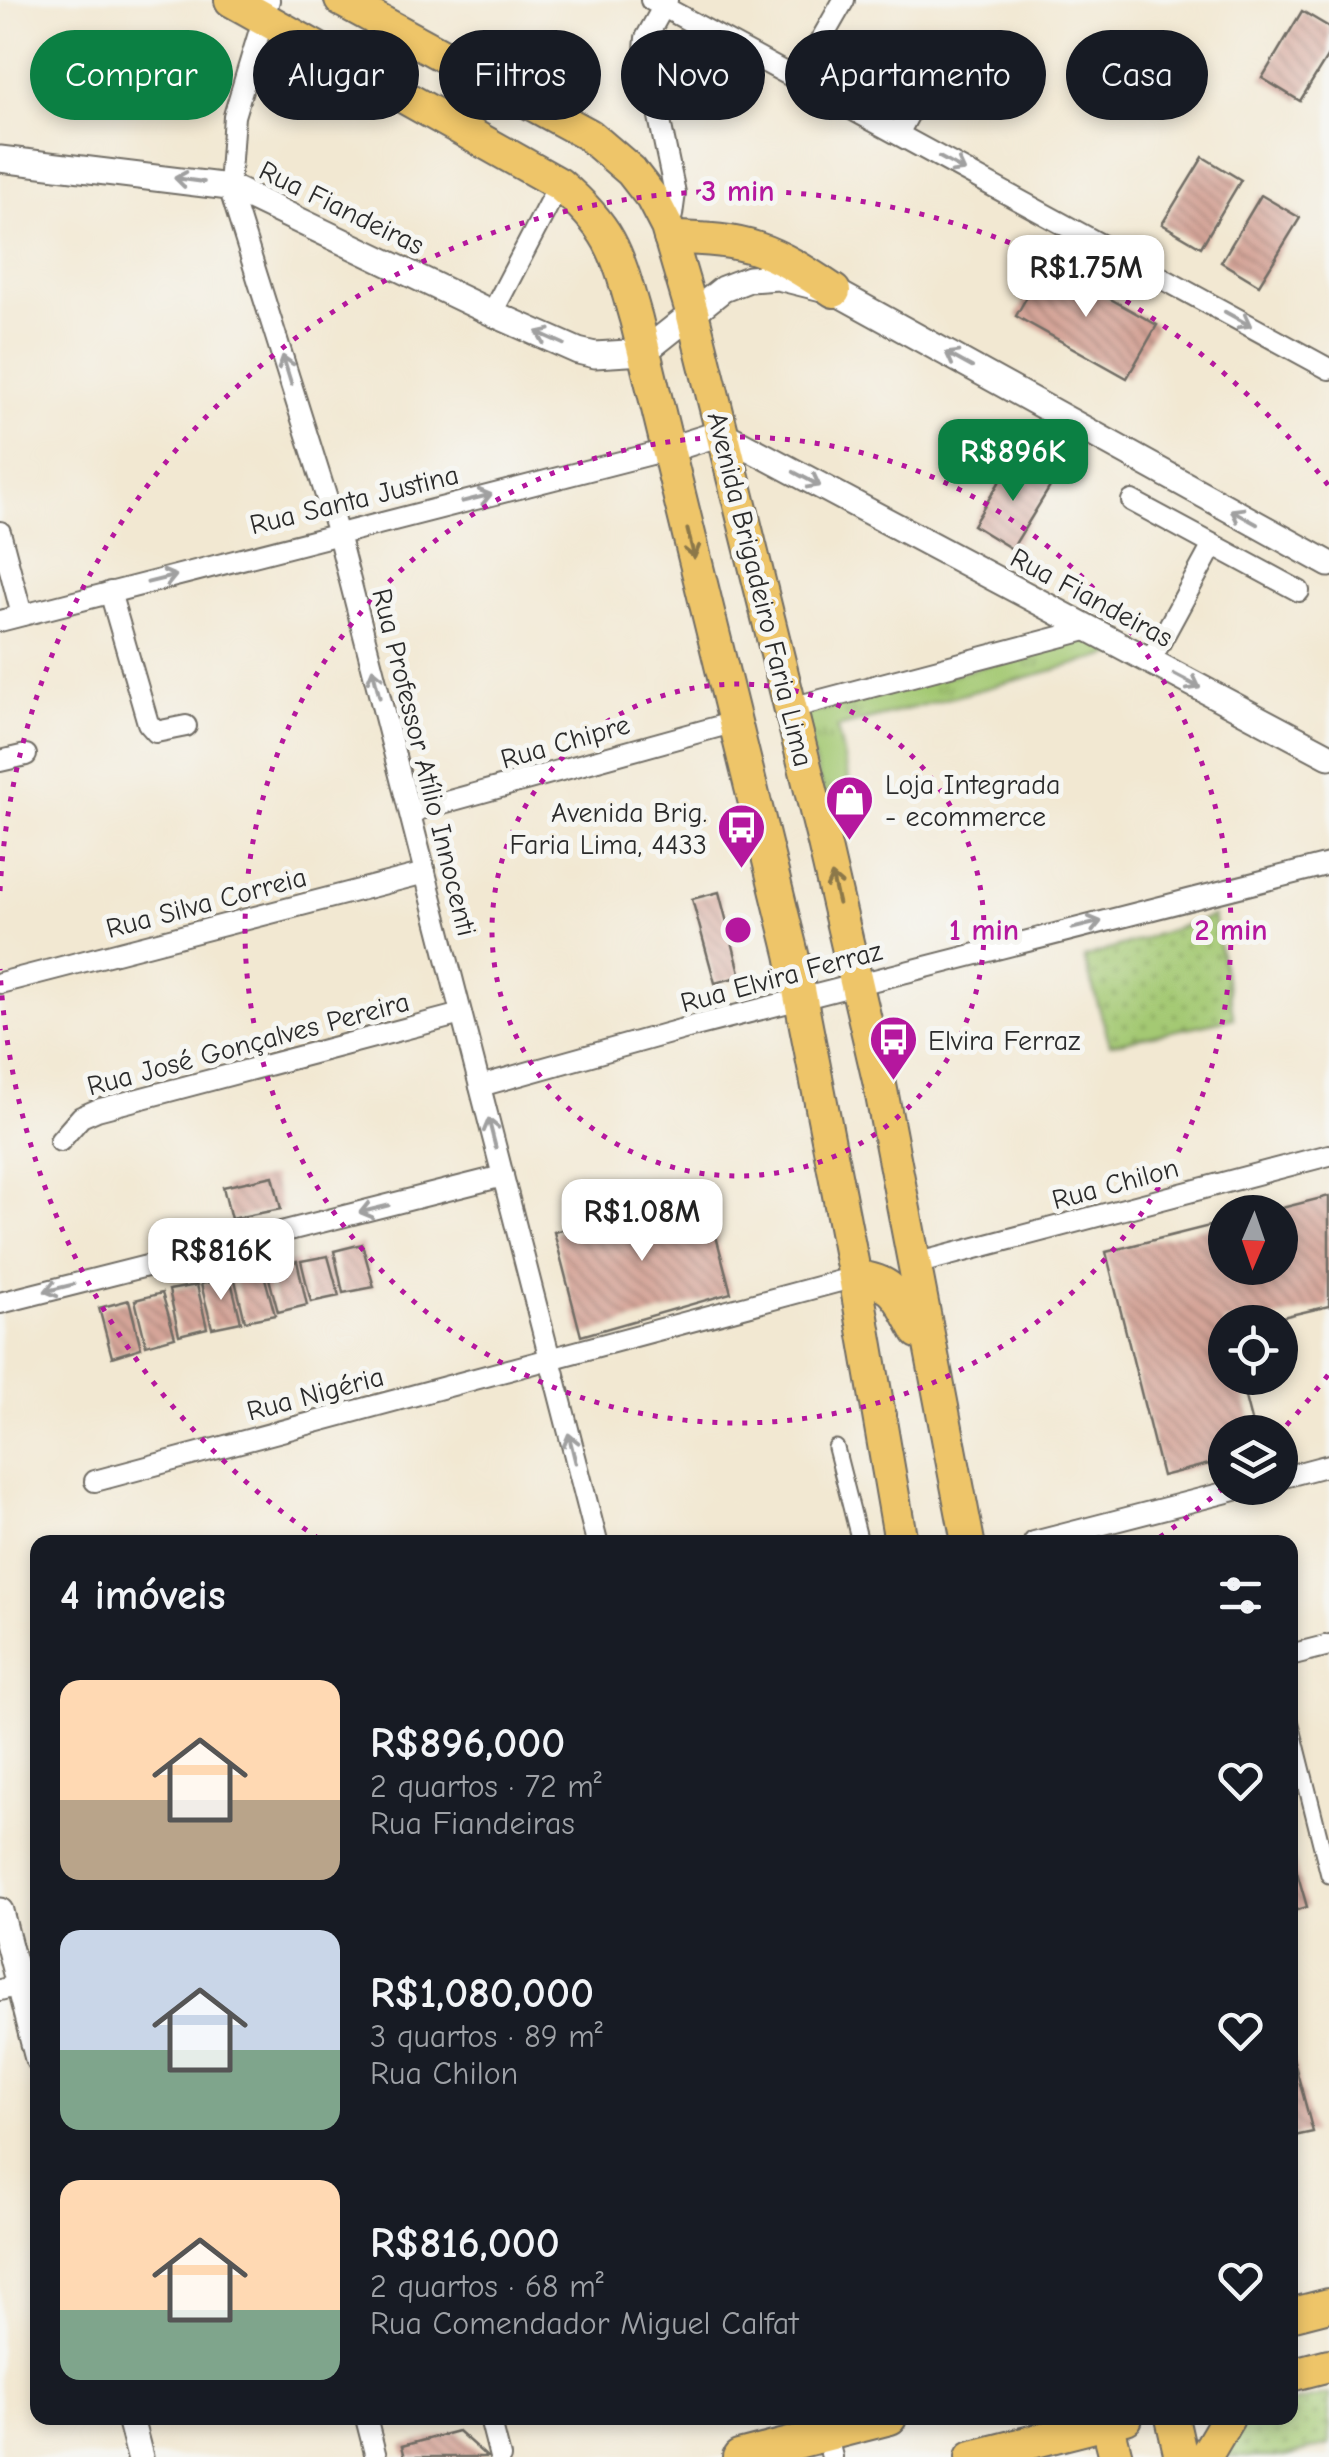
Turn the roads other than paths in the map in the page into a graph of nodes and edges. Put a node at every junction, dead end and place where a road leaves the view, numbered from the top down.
1 (231, 0) edge
2 (341, 0) edge
3 (844, 0) edge
4 (661, 2) edge
5 (266, 9) edge
6 (827, 30) edge
7 (785, 73) edge
8 (872, 120) edge
9 (905, 120) edge
10 (898, 134) junction
11 (0, 158) edge
12 (559, 184) junction
13 (230, 186) junction
14 (668, 233) junction
15 (834, 291) junction
16 (692, 312) junction
17 (492, 313) junction
18 (644, 352) junction
19 (1329, 369) edge
20 (722, 433) junction
21 (667, 450) junction
22 (1132, 502) dead end
23 (0, 532) edge
24 (338, 534) junction
25 (1213, 544) junction
26 (1329, 564) edge
27 (1299, 590) dead end
28 (110, 592) junction
29 (22, 615) junction
30 (0, 621) edge
31 (1090, 629) junction
32 (1150, 662) junction
33 (791, 708) junction
34 (735, 722) junction
35 (186, 726) dead end
36 (26, 755) dead end
37 (1329, 756) edge
38 (0, 762) edge
39 (410, 812) junction
40 (1329, 864) edge
41 (425, 873) junction
42 (0, 983) edge
43 (857, 984) junction
44 (801, 999) junction
45 (461, 1014) junction
46 (480, 1086) junction
47 (60, 1141) dead end
48 (1329, 1155) edge
49 (503, 1176) junction
50 (915, 1264) junction
51 (855, 1277) junction
52 (0, 1303) edge
53 (550, 1358) junction
54 (932, 1358) junction
55 (836, 1448) dead end
56 (1329, 1465) edge
57 (1298, 1473) edge
58 (95, 1482) dead end
59 (1208, 1497) edge
60 (594, 1535) edge
61 (858, 1535) edge
62 (900, 1535) edge
63 (967, 1535) edge
64 (1061, 1535) edge
65 (1329, 1644) edge
66 (1298, 1653) edge
67 (1298, 1752) edge
68 (1329, 1875) edge
69 (0, 1911) edge
70 (19, 1985) edge
71 (30, 2028) edge
72 (1329, 2305) edge
73 (1298, 2313) edge
74 (1329, 2366) edge
75 (1298, 2374) edge
76 (132, 2425) edge
77 (368, 2425) edge
78 (492, 2425) edge
79 (866, 2425) edge
80 (1091, 2425) edge
81 (1113, 2425) edge
82 (1174, 2425) edge
83 (1224, 2425) edge
84 (827, 2436) edge
85 (984, 2454) edge
86 (140, 2457) edge
87 (376, 2457) edge
88 (500, 2457) edge
89 (739, 2457) edge
90 (1056, 2457) edge
91 (1116, 2457) edge
92 (1181, 2457) edge
93 (1205, 2457) edge

1 - 5 main road, Avenida Brigadeiro Faria Lima
2 - 14 main road, Avenida Brigadeiro Faria Lima
3 - 6 street
4 - 7 street
4 - 14 street
5 - 12 main road, Avenida Brigadeiro Faria Lima
5 - 13 street, Rua Professor Atílio Innocenti
8 - 10 street
9 - 10 street
10 -> 19 street
13 -> 11 street, Rua Fiandeiras
12 - 17 street
12 - 18 main road, Avenida Brigadeiro Faria Lima
13 - 17 street, Rua Fiandeiras
24 -> 13 street, Rua Professor Atílio Innocenti
14 - 15 main road
14 - 16 main road, Avenida Brigadeiro Faria Lima
15 - 16 street
26 -> 15 street
16 - 18 street
16 - 20 main road, Avenida Brigadeiro Faria Lima
18 -> 17 street, Rua Fiandeiras
18 - 21 main road, Avenida Brigadeiro Faria Lima
20 - 21 street, Rua Santa Justina
20 -> 31 street, Rua Fiandeiras
20 - 33 main road, Avenida Brigadeiro Faria Lima
24 -> 21 street, Rua Santa Justina
21 -> 34 main road, Avenida Brigadeiro Faria Lima
22 - 25 street
23 - 29 street
28 -> 24 street, Rua Santa Justina
39 -> 24 street, Rua Professor Atílio Innocenti
25 - 27 street
25 - 32 street
28 - 29 street, Rua Santa Justina
28 - 35 street
29 - 30 street, Rua Santa Justina
31 - 32 street, Rua Fiandeiras
31 - 33 street
32 -> 37 street, Rua Fiandeiras
43 -> 33 main road, Avenida Brigadeiro Faria Lima
34 - 39 street, Rua Chipre
34 - 44 main road, Avenida Brigadeiro Faria Lima
36 - 38 street
39 - 41 street, Rua Professor Atílio Innocenti
43 -> 40 street, Rua Elvira Ferraz
41 - 42 street, Rua Silva Correia
41 - 45 street, Rua Professor Atílio Innocenti
43 - 44 street, Rua Elvira Ferraz
43 - 50 main road, Avenida Brigadeiro Faria Lima
44 - 46 street, Rua Elvira Ferraz
44 - 51 main road, Avenida Brigadeiro Faria Lima
45 - 46 street, Rua Professor Atílio Innocenti
45 - 47 street, Rua José Gonçalves Pereira
49 -> 46 street, Rua Professor Atílio Innocenti
48 - 50 street, Rua Chilon
49 -> 52 street
49 - 53 street, Rua Professor Atílio Innocenti
50 - 54 main road, Avenida Brigadeiro Faria Lima
51 - 53 street
51 - 54 main road
51 - 62 main road, Avenida Brigadeiro Faria Lima
53 - 58 street, Rua Nigéria
60 -> 53 street, Rua Professor Atílio Innocenti
54 - 63 main road, Avenida Brigadeiro Faria Lima
55 - 61 street
56 - 57 street
59 - 64 street
65 - 66 street
67 - 68 street
69 - 70 street
70 - 71 street
72 - 73 main road
74 - 75 main road
76 - 86 street
77 - 87 street
78 - 88 street
79 - 84 main road
80 - 85 main road
81 - 91 main road
82 - 92 main road
83 - 93 main road
84 - 89 main road
85 - 90 main road

